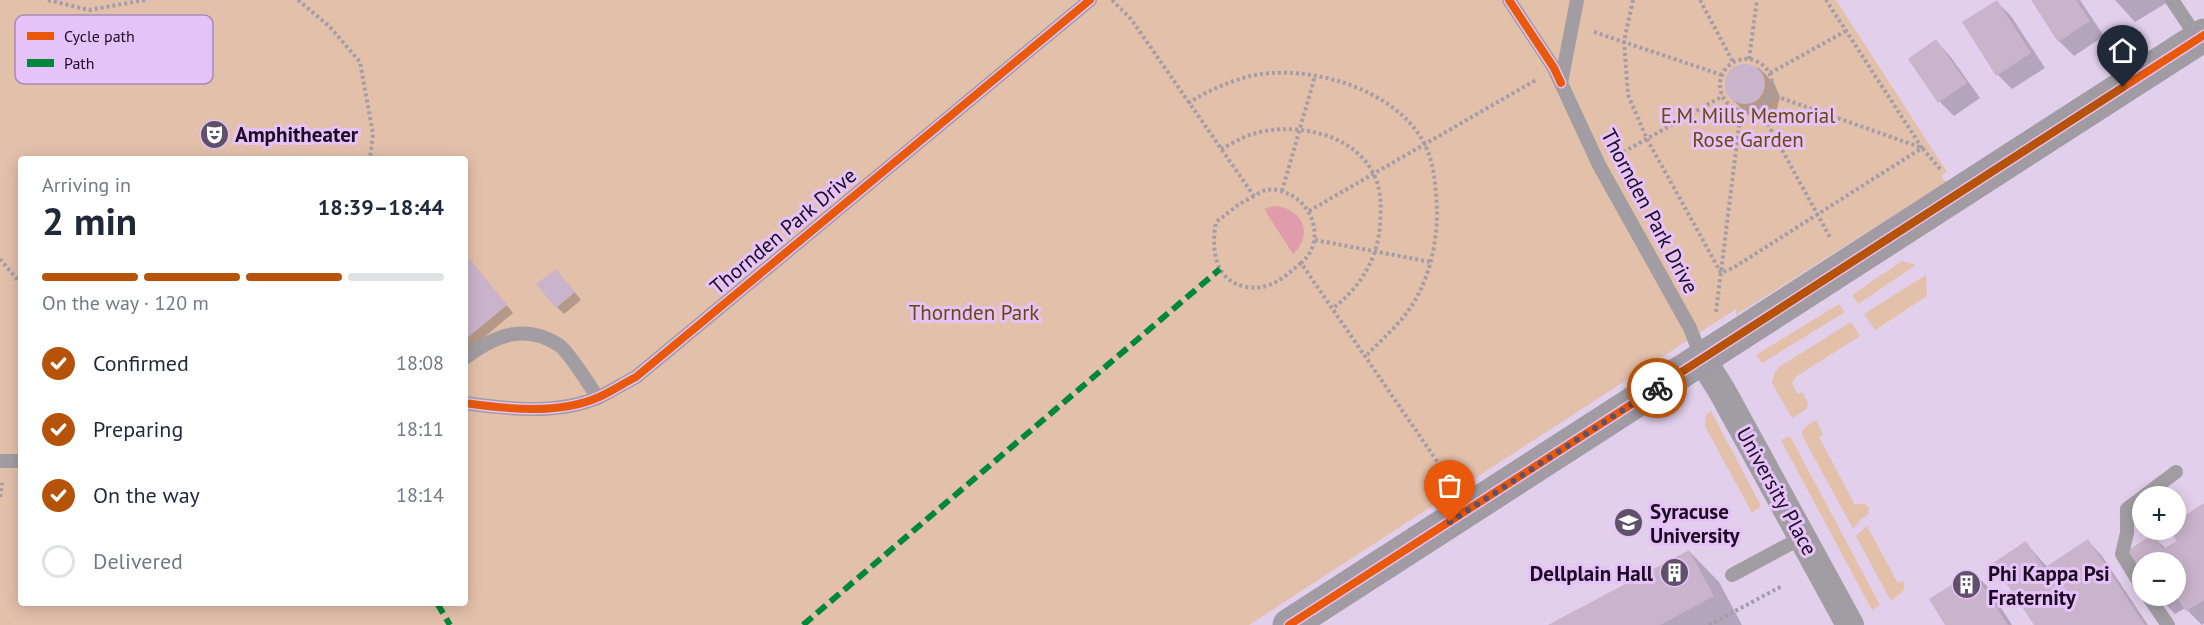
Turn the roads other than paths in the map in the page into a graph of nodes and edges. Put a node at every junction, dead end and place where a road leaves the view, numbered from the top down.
1 (1089, 0) edge
2 (1509, 0) edge
3 (1577, 0) edge
4 (2172, 0) edge
5 (2201, 37) edge
6 (1562, 83) junction
7 (468, 356) edge
8 (1702, 359) junction
9 (598, 398) junction
10 (468, 403) edge
11 (0, 461) edge
12 (18, 461) edge
13 (2176, 472) dead end
14 (2158, 486) edge
15 (2132, 505) edge
16 (1803, 537) junction
17 (2132, 570) edge
18 (1732, 575) dead end
19 (2155, 606) edge
20 (1289, 625) edge
21 (1850, 625) edge
22 (2168, 625) edge

1 - 9 lane, Thornden Park Drive
2 - 6 lane, Thornden Park Drive
3 - 6 lane
4 - 5 lane
5 - 8 street
6 - 8 lane, Thornden Park Drive
7 - 9 lane
8 - 16 street, University Place
8 - 20 street
9 - 10 lane, Thornden Park Drive
11 - 12 lane
13 - 14 lane
15 - 17 lane
16 - 18 lane
16 - 21 street, University Place
19 - 22 lane

